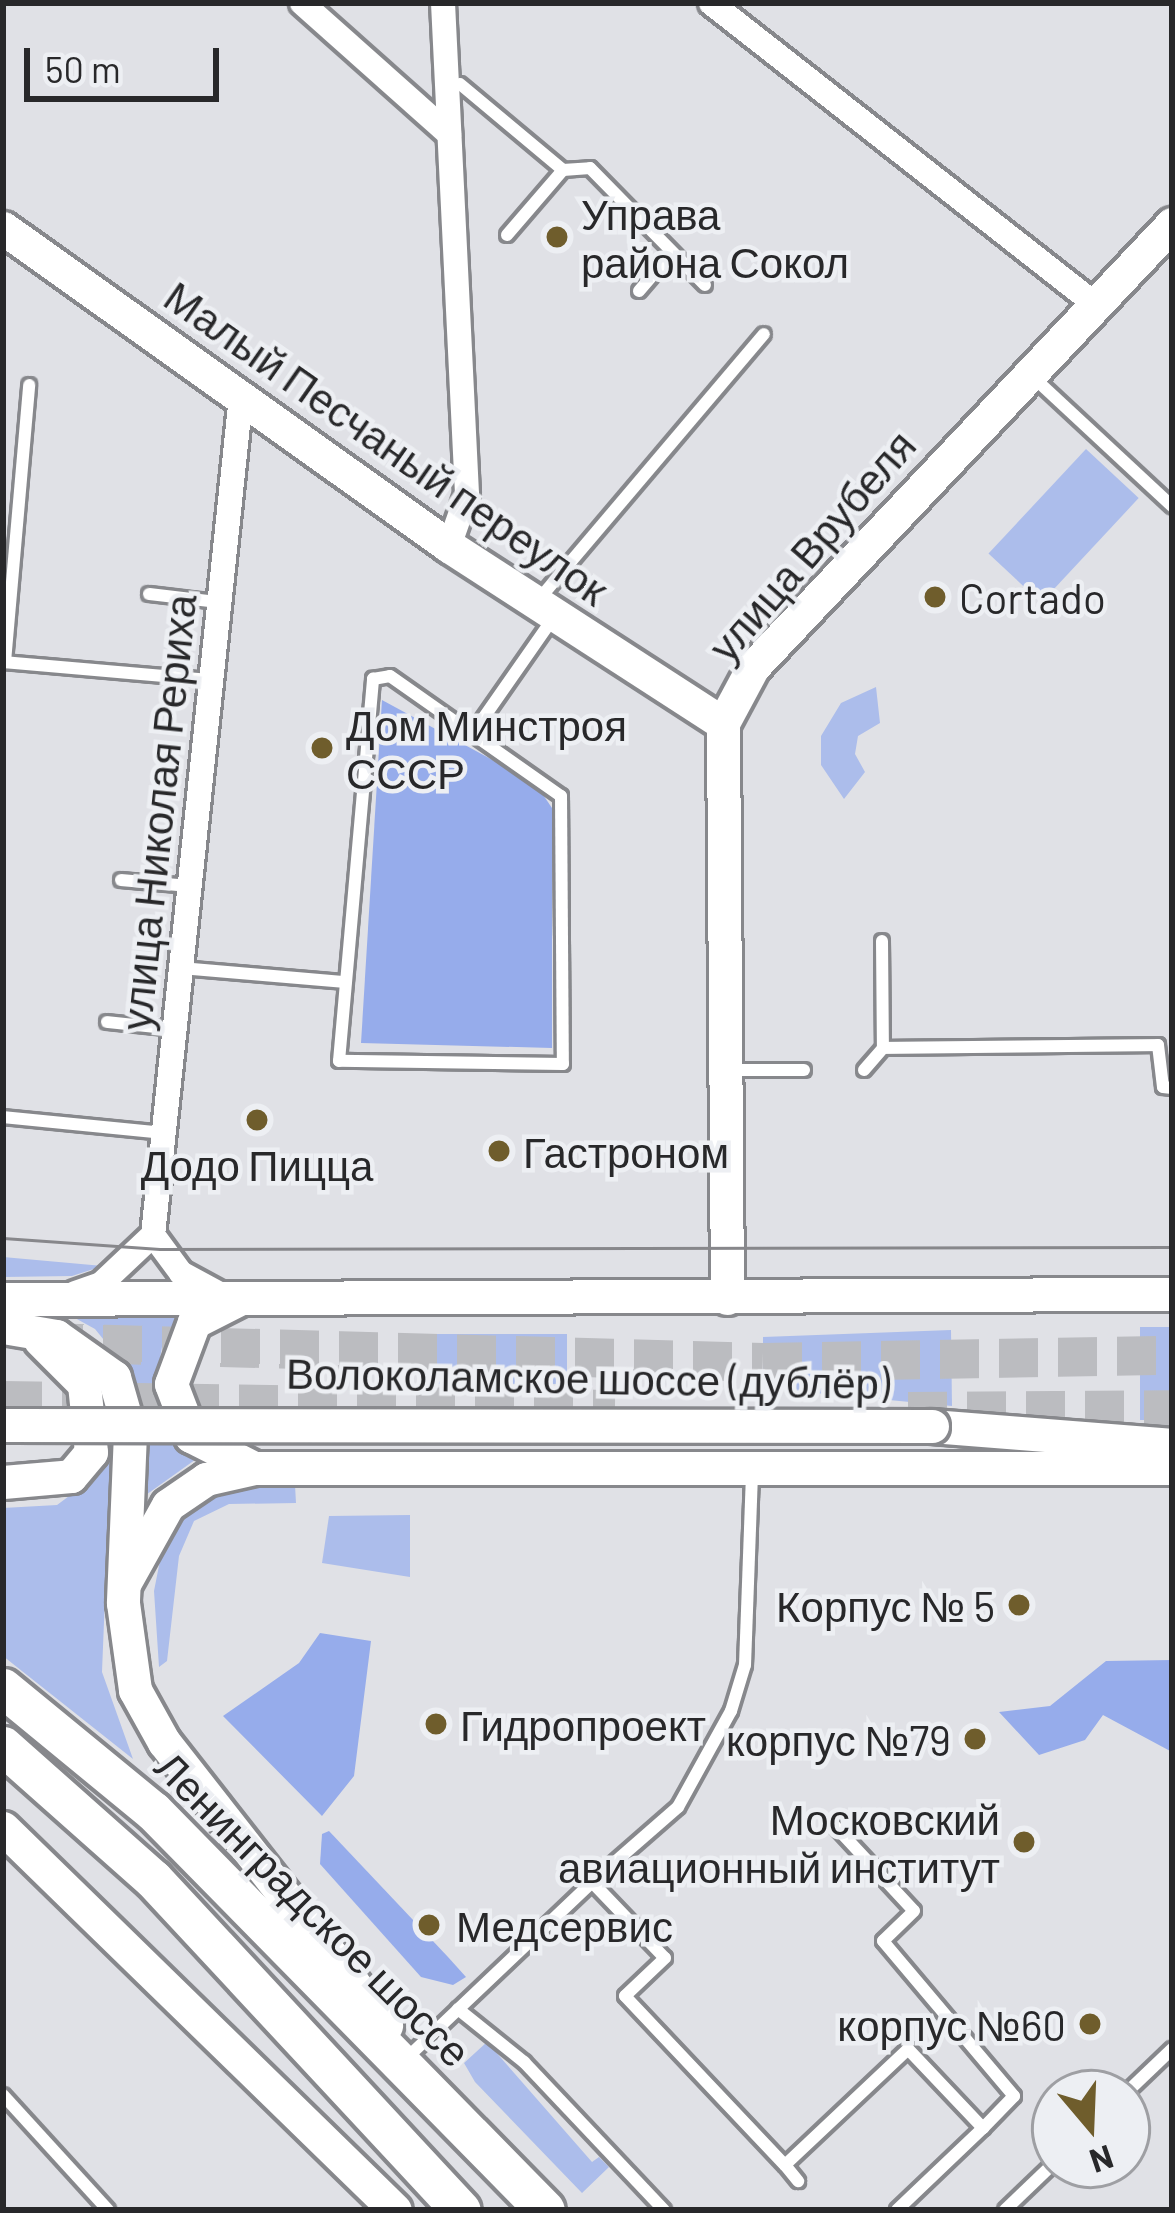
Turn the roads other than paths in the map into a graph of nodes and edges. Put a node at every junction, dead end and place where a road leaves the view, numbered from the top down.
1 (302, 3) edge
2 (443, 3) edge
3 (711, 3) edge
4 (460, 84) dead end
5 (449, 134) junction
6 (563, 170) junction
7 (1172, 224) edge
8 (3, 228) edge
9 (507, 235) dead end
10 (670, 255) junction
11 (705, 285) dead end
12 (639, 291) dead end
13 (1096, 305) junction
14 (764, 334) dead end
15 (1028, 372) junction
16 (29, 385) dead end
17 (241, 397) junction
18 (1172, 506) edge
19 (10, 531) edge
20 (448, 545) junction
21 (149, 594) dead end
22 (217, 602) junction
23 (545, 609) junction
24 (4, 662) edge
25 (208, 680) junction
26 (723, 723) junction
27 (473, 733) junction
28 (121, 880) dead end
29 (189, 886) junction
30 (882, 941) dead end
31 (181, 968) junction
32 (345, 982) junction
33 (107, 1022) dead end
34 (174, 1029) junction
35 (883, 1048) junction
36 (727, 1070) junction
37 (804, 1070) dead end
38 (864, 1070) dead end
39 (1172, 1088) edge
40 (3, 1118) edge
41 (163, 1133) junction
42 (153, 1235) junction
43 (218, 1292) junction
44 (72, 1294) junction
45 (1172, 1294) edge
46 (265, 1295) junction
47 (727, 1298) junction
48 (3, 1299) edge
49 (16, 1329) edge
50 (3, 1425) edge
51 (1172, 1445) edge
52 (256, 1468) junction
53 (1172, 1468) edge
54 (752, 1472) junction
55 (3, 1482) edge
56 (124, 1584) junction
57 (3, 1688) edge
58 (3, 1746) edge
59 (834, 1825) dead end
60 (3, 1828) edge
61 (592, 1882) junction
62 (458, 2009) junction
63 (411, 2054) junction
64 (3, 2095) edge
65 (983, 2128) junction
66 (325, 2136) junction
67 (785, 2165) junction
68 (514, 2178) junction
69 (797, 2181) dead end
70 (1031, 2185) edge
71 (107, 2210) edge
72 (395, 2210) edge
73 (424, 2210) edge
74 (461, 2210) edge
75 (545, 2210) edge
76 (664, 2210) edge
77 (897, 2210) edge
78 (1005, 2210) edge

1 - 5 street
2 - 5 street
3 - 13 street
4 - 6 lane
5 - 20 street
6 - 9 lane
6 - 10 lane
7 - 13 main road, улица Врубеля
8 - 17 main road, Малый Песчаный переулок
10 - 11 lane
10 - 12 lane
13 - 15 main road, улица Врубеля
14 - 23 lane
15 - 18 lane
15 - 26 main road, улица Врубеля
16 - 19 lane
17 - 20 main road, Малый Песчаный переулок
17 - 22 street, улица Николая Рериха
19 - 24 lane
20 - 23 main road, Малый Песчаный переулок
21 - 22 lane
22 - 25 street, улица Николая Рериха
23 - 26 main road, Малый Песчаный переулок
23 - 27 lane
24 - 25 lane
25 - 29 street, улица Николая Рериха
26 - 36 main road, улица Врубеля
27 - 32 lane
27 - 32 lane
28 - 29 lane
29 - 31 street, улица Николая Рериха
30 - 35 lane
31 - 32 lane
31 - 34 street, улица Николая Рериха
33 - 34 lane
34 - 41 street, улица Николая Рериха
35 - 38 lane
35 - 39 lane
36 - 37 lane
36 - 47 main road, улица Врубеля
40 - 41 lane
41 - 42 street, улица Николая Рериха
42 - 43 street
42 - 44 street
43 - 44 main road, Волоколамское шоссе (дублёр)
43 - 46 main road, Волоколамское шоссе (дублёр)
44 - 48 main road, Волоколамское шоссе (дублёр)
45 - 47 main road, Волоколамское шоссе (дублёр)
46 - 47 main road, Волоколамское шоссе (дублёр)
46 - 52 main road
49 - 55 main road
49 - 56 main road
50 - 51 main road, Волоколамское шоссе (дублёр), bridge
52 - 54 main road
52 - 56 main road
53 - 54 main road
54 - 61 lane
56 - 63 main road
57 - 68 main road, Ленинградское шоссе
58 - 74 main road
59 - 65 lane
60 - 66 main road
61 - 62 lane
61 - 67 lane
62 - 63 lane
62 - 76 lane
63 - 68 main road
64 - 71 lane
65 - 67 lane
65 - 77 lane
66 - 72 main road
66 - 73 main road
67 - 69 lane
68 - 75 main road, Ленинградское шоссе
70 - 78 lane

